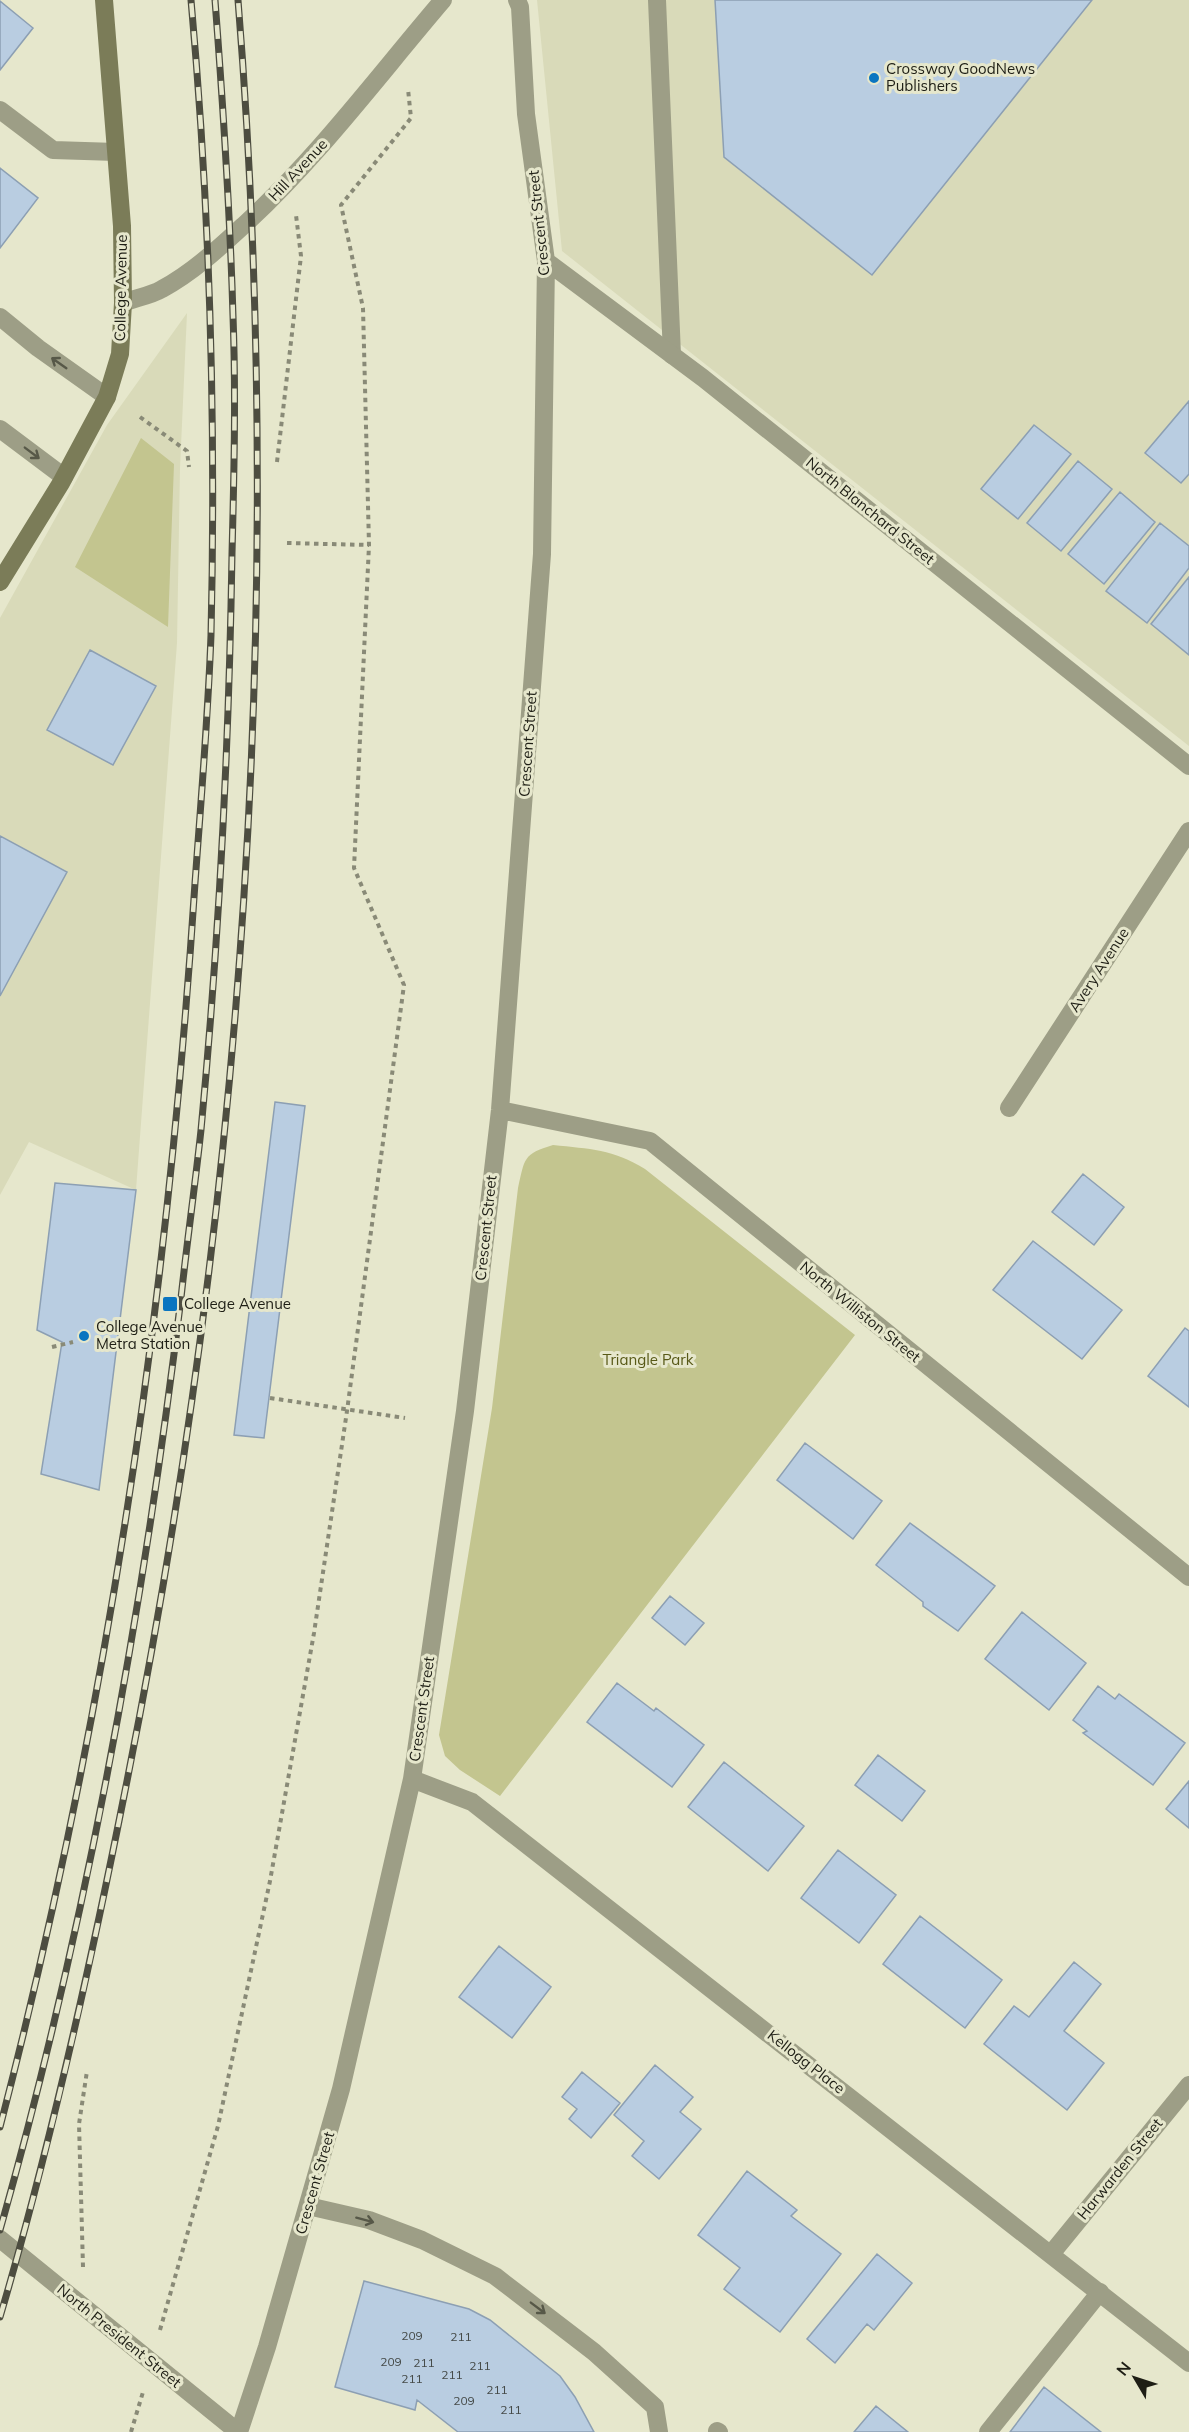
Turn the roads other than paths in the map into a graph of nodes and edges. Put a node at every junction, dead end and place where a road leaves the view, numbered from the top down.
1 (104, 0) edge
2 (443, 0) edge
3 (517, 0) edge
4 (657, 0) edge
5 (0, 110) edge
6 (116, 152) junction
7 (546, 261) junction
8 (123, 303) junction
9 (0, 317) edge
10 (672, 355) junction
11 (107, 397) junction
12 (0, 429) edge
13 (64, 477) junction
14 (0, 582) edge
15 (1189, 766) edge
16 (1189, 831) edge
17 (1009, 1108) dead end
18 (500, 1110) junction
19 (1189, 1577) edge
20 (412, 1779) junction
21 (1189, 2085) edge
22 (308, 2206) junction
23 (0, 2240) edge
24 (1051, 2254) junction
25 (1100, 2292) junction
26 (1189, 2363) edge
27 (238, 2432) edge
28 (659, 2432) edge
29 (988, 2432) edge

1 - 6 street, College Avenue
2 - 8 street, Hill Avenue
3 - 7 street, Crescent Street
4 - 10 street
5 - 6 street
6 - 8 street, College Avenue
7 - 10 street, North Blanchard Street
7 - 18 street, Crescent Street
8 - 11 street, College Avenue
11 -> 9 street
10 - 15 street, North Blanchard Street
11 - 13 street, College Avenue
12 -> 13 street
13 - 14 street, College Avenue
16 - 17 street, Avery Avenue
18 - 19 street, North Williston Street
18 - 20 street, Crescent Street
20 - 22 street, Crescent Street
20 - 24 street, Kellogg Place
21 - 24 street, Harwarden Street
22 - 27 street, Crescent Street
22 -> 28 street
23 - 27 street, North President Street
24 - 25 street, Kellogg Place
25 - 26 street, Kellogg Place
25 - 29 street

